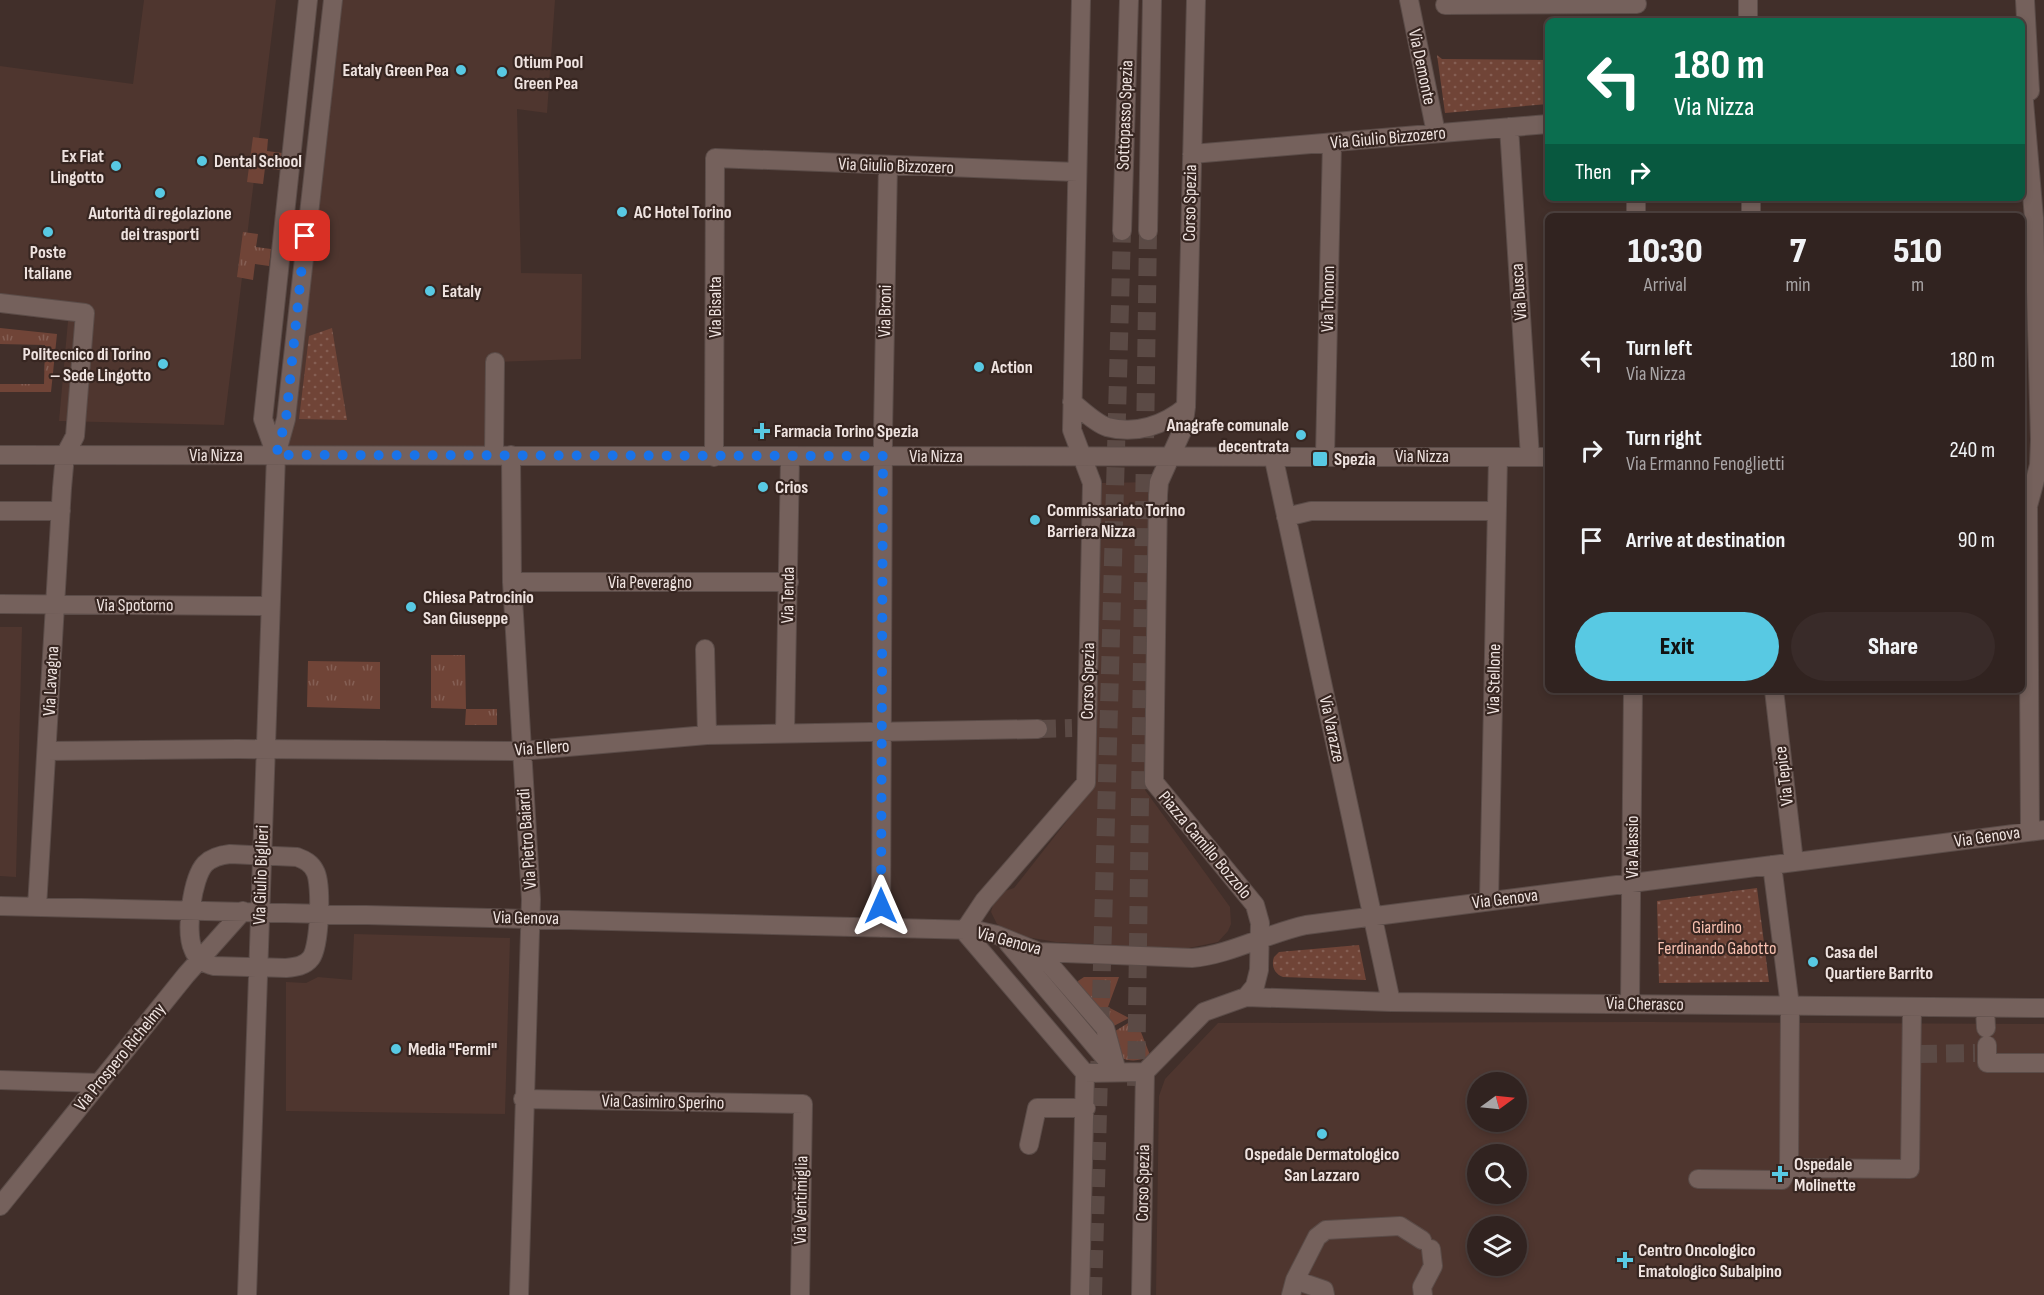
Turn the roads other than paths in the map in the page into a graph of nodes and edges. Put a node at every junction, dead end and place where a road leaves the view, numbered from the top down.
1 (308, 0) edge
2 (333, 0) edge
3 (1081, 0) edge
4 (1129, 0) edge
5 (1152, 0) edge
6 (1196, 0) edge
7 (1408, 0) edge
8 (1748, 0) edge
9 (2016, 0) edge
10 (2025, 0) edge
11 (1444, 5) dead end
12 (1637, 8) edge
13 (1748, 18) edge
14 (2017, 18) edge
15 (2025, 112) edge
16 (1545, 124) edge
17 (1509, 127) junction
18 (1436, 133) junction
19 (1332, 143) junction
20 (2028, 146) junction
21 (1192, 154) junction
22 (715, 158) joint
23 (888, 165) junction
24 (1077, 172) junction
25 (2039, 218) edge
26 (1122, 231) tunnel mouth
27 (1148, 231) tunnel mouth
28 (0, 303) edge
29 (495, 362) dead end
30 (1072, 402) junction
31 (1186, 407) junction
32 (0, 454) edge
33 (65, 455) junction
34 (276, 455) junction
35 (503, 455) junction
36 (1082, 455) junction
37 (1172, 455) junction
38 (1273, 455) junction
39 (883, 456) junction
40 (1325, 456) junction
41 (714, 457) junction
42 (1498, 457) junction
43 (1539, 457) edge
44 (790, 458) junction
45 (2035, 465) edge
46 (2031, 506) edge
47 (0, 511) edge
48 (61, 511) junction
49 (1497, 511) junction
50 (1286, 517) junction
51 (512, 582) junction
52 (789, 582) junction
53 (0, 604) edge
54 (55, 604) junction
55 (270, 606) junction
56 (705, 649) dead end
57 (1632, 693) edge
58 (1774, 693) edge
59 (2037, 703) edge
60 (1038, 729) tunnel mouth
61 (881, 731) junction
62 (785, 732) junction
63 (707, 735) junction
64 (265, 749) junction
65 (46, 751) junction
66 (521, 751) junction
67 (1154, 782) joint
68 (2037, 830) edge
69 (261, 855) junction
70 (1794, 862) junction
71 (1772, 865) junction
72 (1632, 883) junction
73 (1489, 901) junction
74 (0, 906) edge
75 (37, 907) junction
76 (191, 910) junction
77 (251, 911) junction
78 (318, 912) junction
79 (1373, 916) junction
80 (530, 919) junction
81 (881, 928) junction
82 (964, 931) junction
83 (1258, 938) junction
84 (1006, 940) junction
85 (1039, 952) junction
86 (200, 959) junction
87 (259, 968) junction
88 (1246, 997) junction
89 (1391, 1002) junction
90 (1630, 1004) junction
91 (1790, 1006) junction
92 (1912, 1007) junction
93 (1985, 1008) junction
94 (2044, 1008) edge
95 (2044, 1063) edge
96 (1117, 1072) junction
97 (1145, 1072) junction
98 (1085, 1073) junction
99 (0, 1080) edge
100 (99, 1083) junction
101 (523, 1099) junction
102 (803, 1104) joint
103 (1086, 1108) junction
104 (1029, 1145) dead end
105 (1789, 1168) junction
106 (1698, 1179) dead end
107 (0, 1206) edge
108 (1293, 1287) edge
109 (247, 1295) edge
110 (519, 1295) edge
111 (800, 1295) edge
112 (1080, 1295) edge
113 (1141, 1295) edge
114 (1325, 1295) edge
115 (1423, 1295) edge

1 - 34 street
2 - 34 street
3 - 24 street, Corso Spezia
4 - 26 street, Sottopasso Spezia
5 - 27 street, Sottopasso Spezia
6 - 21 street, Corso Spezia
7 - 18 street, Via Demonte
8 - 13 street
9 - 14 street
10 - 20 street
11 - 12 street
15 - 20 street
16 - 17 street, Via Giulio Bizzozero
17 - 18 street, Via Giulio Bizzozero
17 - 43 street, Via Busca
18 - 19 street, Via Giulio Bizzozero
19 - 21 street, Via Giulio Bizzozero
19 - 40 street, Via Thonon
20 - 25 street
21 - 31 street, Corso Spezia
22 - 23 street, Via Giulio Bizzozero
22 - 41 street, Via Bisalta
23 - 24 street, Via Giulio Bizzozero
23 - 39 street, Via Broni
24 - 30 street, Corso Spezia
25 - 45 street
28 - 33 street, Via Lavagna
29 - 35 street, Via Pietro Baiardi
30 - 31 street
30 - 36 street, Corso Spezia
31 - 37 street, Corso Spezia
32 - 33 street, Via Nizza
33 - 34 street, Via Nizza
33 - 48 street, Via Lavagna
34 - 35 street, Via Nizza
34 - 55 street, Via Giulio Biglieri
35 - 41 street, Via Nizza
35 - 51 street, Via Pietro Baiardi
36 - 37 street, Via Nizza
36 - 39 street, Via Nizza
36 - 82 street, Corso Spezia
37 - 38 street, Via Nizza
37 - 67 street, Corso Spezia
38 - 40 street, Via Nizza
38 - 50 street, Via Varazze
39 - 44 street, Via Nizza
39 - 61 street, Via Broni
40 - 42 street, Via Nizza
41 - 44 street, Via Nizza
42 - 43 street, Via Nizza
42 - 49 street, Via Stellone
44 - 52 street, Via Tenda
45 - 46 street
46 - 59 street
47 - 48 street
48 - 54 street, Via Lavagna
49 - 50 street
49 - 73 street, Via Stellone
50 - 79 street, Via Varazze
51 - 52 street, Via Peveragno
51 - 66 street, Via Pietro Baiardi
52 - 62 street, Via Tenda
53 - 54 street, Via Spotorno
54 - 55 street, Via Spotorno
54 - 65 street, Via Lavagna
55 - 64 street, Via Giulio Biglieri
56 - 63 street
57 - 72 street, Via Alassio
58 - 70 street, Via Tepice
59 - 68 street
60 - 61 street, Via Ellero
61 - 62 street, Via Ellero
61 - 81 street, Via Broni
62 - 63 street, Via Ellero
63 - 66 street, Via Ellero
64 - 65 street, Via Ellero
64 - 66 street, Via Ellero
64 - 69 street, Via Giulio Biglieri
65 - 75 street, Via Lavagna
66 - 80 street, Via Pietro Baiardi
67 - 83 street, Piazza Camillo Bozzolo
68 - 70 street, Via Genova
69 - 76 street
69 - 77 street, Via Giulio Biglieri
69 - 78 street
70 - 71 street, Via Genova
71 - 72 street, Via Genova
71 - 91 street
72 - 73 street, Via Genova
72 - 90 street, Via Alassio
73 - 79 street, Via Genova
74 - 75 street, Via Genova
75 - 76 street, Via Genova
76 - 77 street, Via Genova
76 - 86 street
77 - 78 street, Via Genova
77 - 86 street, Via Prospero Richelmy
77 - 87 street, Via Giulio Biglieri
78 - 80 street, Via Genova
78 - 87 street
79 - 83 street, Via Genova
79 - 89 street, Via Varazze
80 - 81 street, Via Genova
80 - 101 street, Via Pietro Baiardi
81 - 82 street, Via Genova
82 - 84 street, Via Genova
82 - 98 street
83 - 85 street, Via Genova
83 - 88 street, Piazza Camillo Bozzolo
84 - 85 street, Via Genova
84 - 96 street
85 - 96 street
86 - 87 street
86 - 100 street, Via Prospero Richelmy
87 - 109 street, Via Giulio Biglieri
88 - 89 street, Via Cherasco
88 - 97 street
89 - 90 street, Via Cherasco
90 - 91 street, Via Cherasco
91 - 92 street, Via Cherasco
91 - 105 street
92 - 93 street, Via Cherasco
92 - 105 street
93 - 94 street, Via Cherasco
93 - 95 street
96 - 97 street
96 - 98 street
97 - 113 street, Corso Spezia
98 - 103 street
99 - 100 street
100 - 107 street, Via Prospero Richelmy
101 - 102 street, Via Casimiro Sperino
101 - 110 street, Via Pietro Baiardi
102 - 111 street, Via Ventimiglia
103 - 104 street
103 - 112 street
105 - 106 street
108 - 114 street
108 - 115 street

